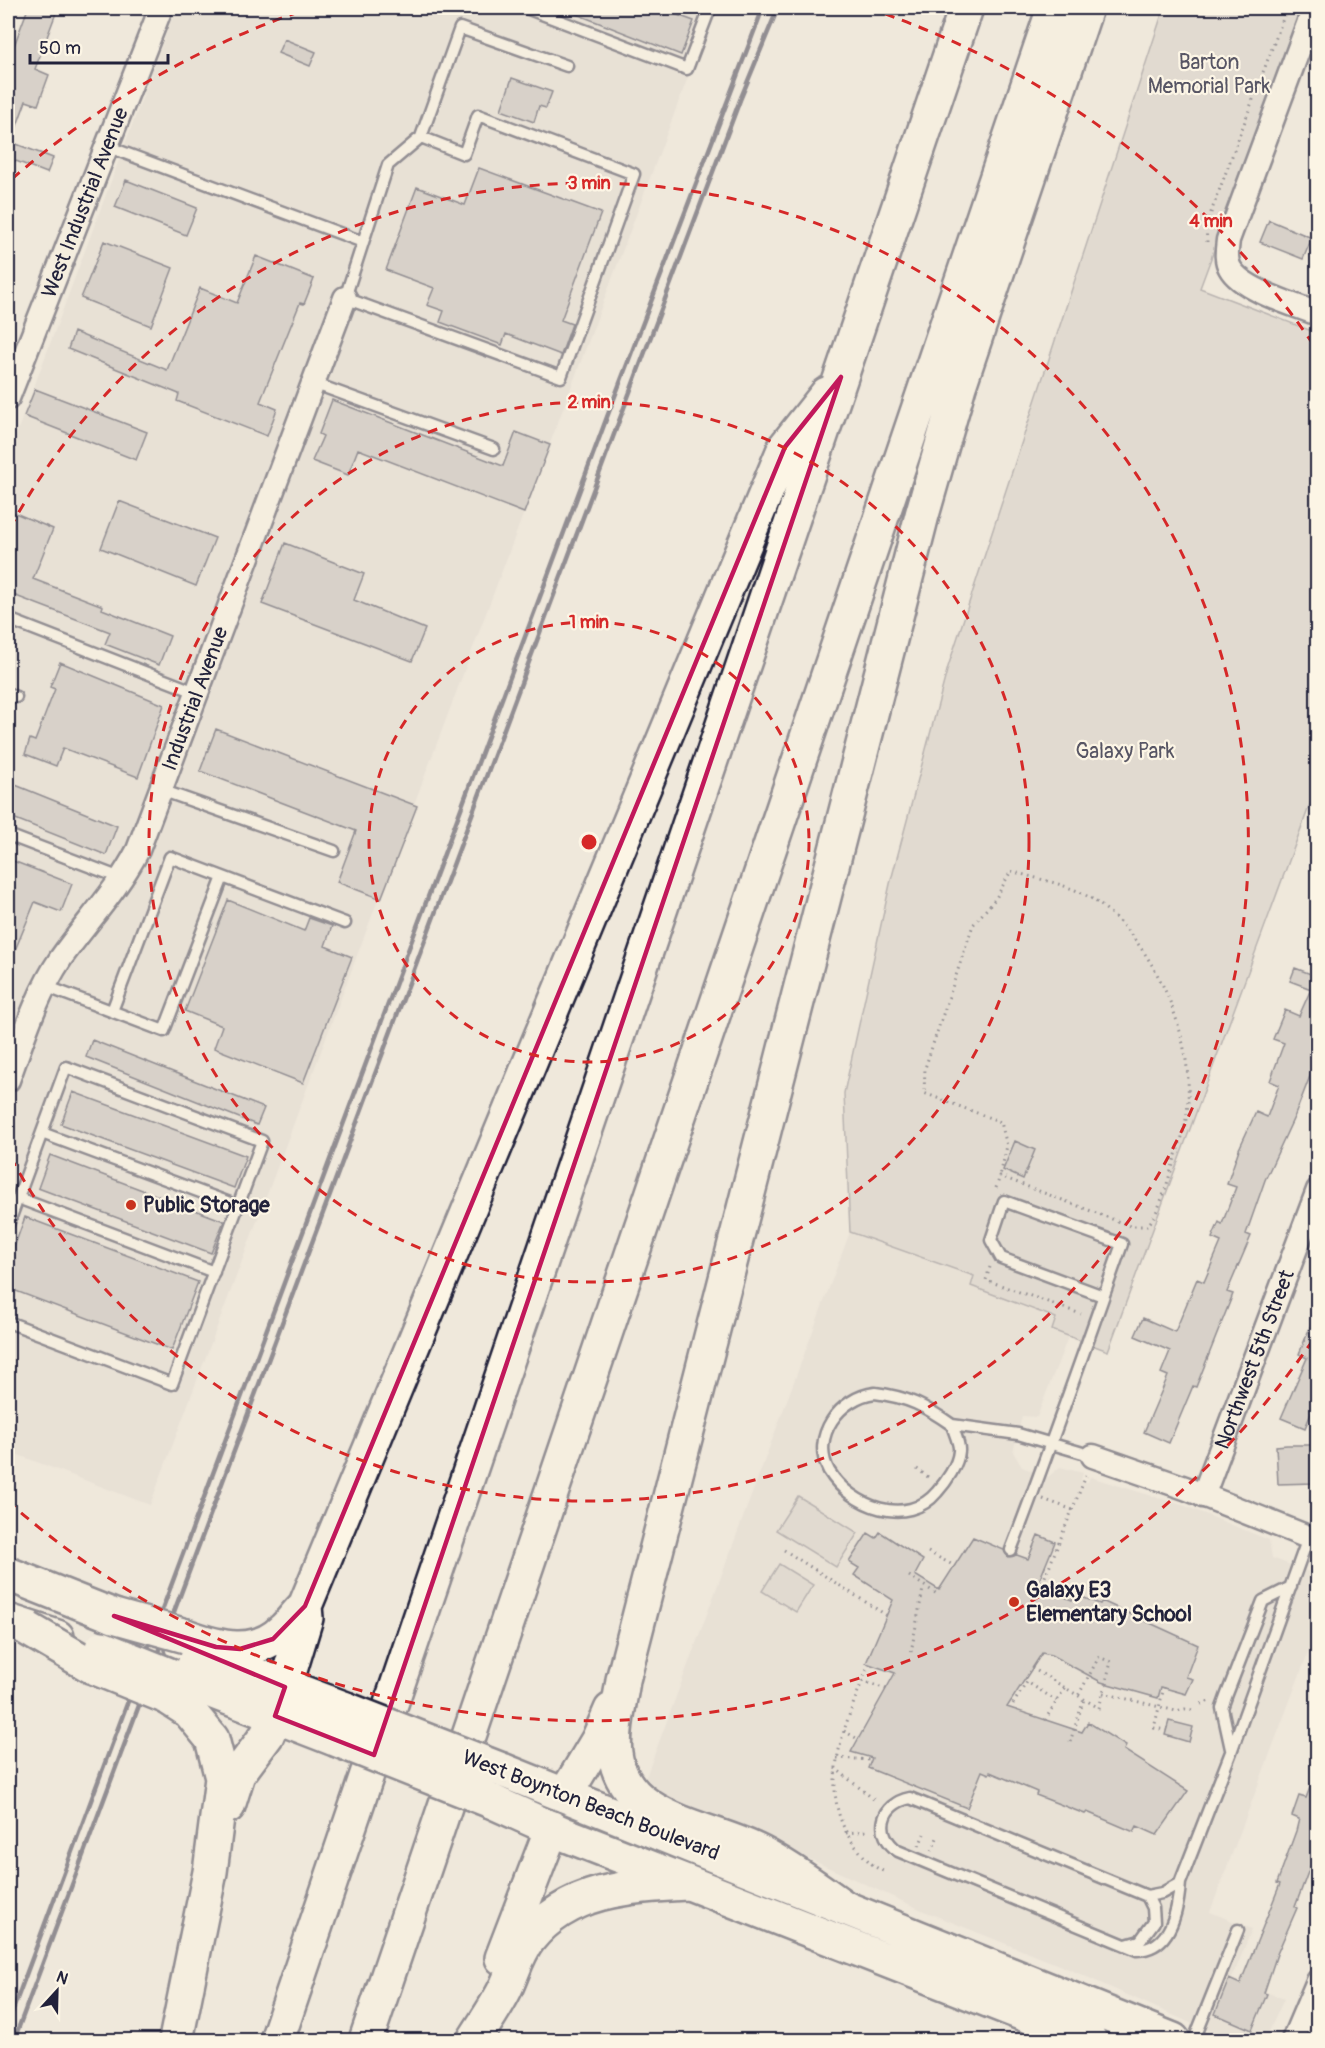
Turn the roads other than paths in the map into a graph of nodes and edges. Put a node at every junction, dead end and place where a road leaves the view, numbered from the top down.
1 (160, 8) edge
2 (526, 8) edge
3 (701, 8) edge
4 (966, 8) edge
5 (1054, 8) edge
6 (1086, 8) edge
7 (1314, 8) edge
8 (1309, 48) edge
9 (567, 66) dead end
10 (420, 137) junction
11 (106, 146) junction
12 (363, 242) junction
13 (345, 298) junction
14 (1317, 314) edge
15 (841, 377) junction
16 (313, 383) junction
17 (8, 398) edge
18 (494, 449) dead end
19 (8, 619) edge
20 (198, 693) junction
21 (160, 790) junction
22 (8, 836) edge
23 (334, 851) dead end
24 (223, 877) junction
25 (123, 879) junction
26 (345, 923) dead end
27 (45, 986) junction
28 (112, 1011) junction
29 (8, 1080) edge
30 (42, 1133) junction
31 (1317, 1190) edge
32 (18, 1198) junction
33 (238, 1206) junction
34 (8, 1225) edge
35 (214, 1272) junction
36 (1103, 1296) junction
37 (8, 1323) edge
38 (952, 1425) junction
39 (1050, 1444) junction
40 (1090, 1464) joint
41 (1203, 1496) junction
42 (1313, 1540) edge
43 (1011, 1550) dead end
44 (8, 1574) edge
45 (1291, 1587) junction
46 (305, 1606) junction
47 (18, 1625) edge
48 (177, 1664) junction
49 (623, 1680) junction
50 (280, 1702) junction
51 (1231, 1752) junction
52 (565, 1795) junction
53 (552, 1828) junction
54 (210, 1872) junction
55 (688, 1883) junction
56 (1180, 1883) junction
57 (1147, 1896) junction
58 (845, 1908) junction
59 (1238, 1930) dead end
60 (1126, 1946) junction
61 (1317, 1981) edge
62 (1013, 1994) junction
63 (1083, 2038) edge
64 (176, 2040) edge
65 (278, 2040) edge
66 (366, 2040) edge
67 (469, 2040) edge
68 (474, 2040) edge
69 (1121, 2040) edge
70 (1173, 2040) edge
71 (1194, 2040) edge
72 (1293, 2040) edge

1 - 11 street, West Industrial Avenue
2 - 3 lane
4 - 15 main road
5 - 66 main road
6 - 49 main road
7 - 8 street
8 - 14 street
9 - 10 lane
10 - 12 lane
10 - 13 lane
11 - 12 lane
11 - 17 street, West Industrial Avenue
12 - 13 lane
13 - 16 street, Industrial Avenue
15 - 46 main road
15 - 65 main road
16 - 18 lane
16 - 20 street, Industrial Avenue
19 - 20 lane
20 - 21 street, Industrial Avenue
21 - 23 lane
21 - 25 street, Industrial Avenue
22 - 25 lane
24 - 26 lane
24 - 28 lane
24 - 28 lane
25 - 27 street, Industrial Avenue
27 - 28 lane
27 - 29 street, Industrial Avenue
30 - 32 lane
30 - 33 lane
30 - 33 lane
31 - 41 street, Northwest 5th Street
32 - 34 lane
32 - 35 lane
33 - 35 lane
35 - 37 lane
36 - 36 lane
36 - 39 lane
38 - 38 lane
38 - 39 lane
39 - 40 lane
39 - 43 lane
40 - 41 street
41 - 42 street
42 - 45 lane
44 - 48 main road, bridge
45 - 51 lane
45 - 51 lane
46 - 48 main road
46 - 50 main road
47 - 48 main road, bridge
48 - 50 main road, West Boynton Beach Boulevard
48 - 54 main road
49 - 52 main road
49 - 58 main road
50 - 52 main road, West Boynton Beach Boulevard, bridge
50 - 53 main road, West Boynton Beach Boulevard, bridge
50 - 54 main road
51 - 56 lane
52 - 53 main road
52 - 58 main road, West Boynton Beach Boulevard
53 - 55 main road, West Boynton Beach Boulevard
53 - 67 main road
54 - 64 main road
55 - 62 main road, West Boynton Beach Boulevard
55 - 68 main road
56 - 57 lane
56 - 60 lane
57 - 60 lane
57 - 60 lane
58 - 62 main road, West Boynton Beach Boulevard
59 - 71 lane
61 - 72 street
62 - 63 main road, West Boynton Beach Boulevard
62 - 70 main road, West Boynton Beach Boulevard
63 - 69 main road, West Boynton Beach Boulevard

